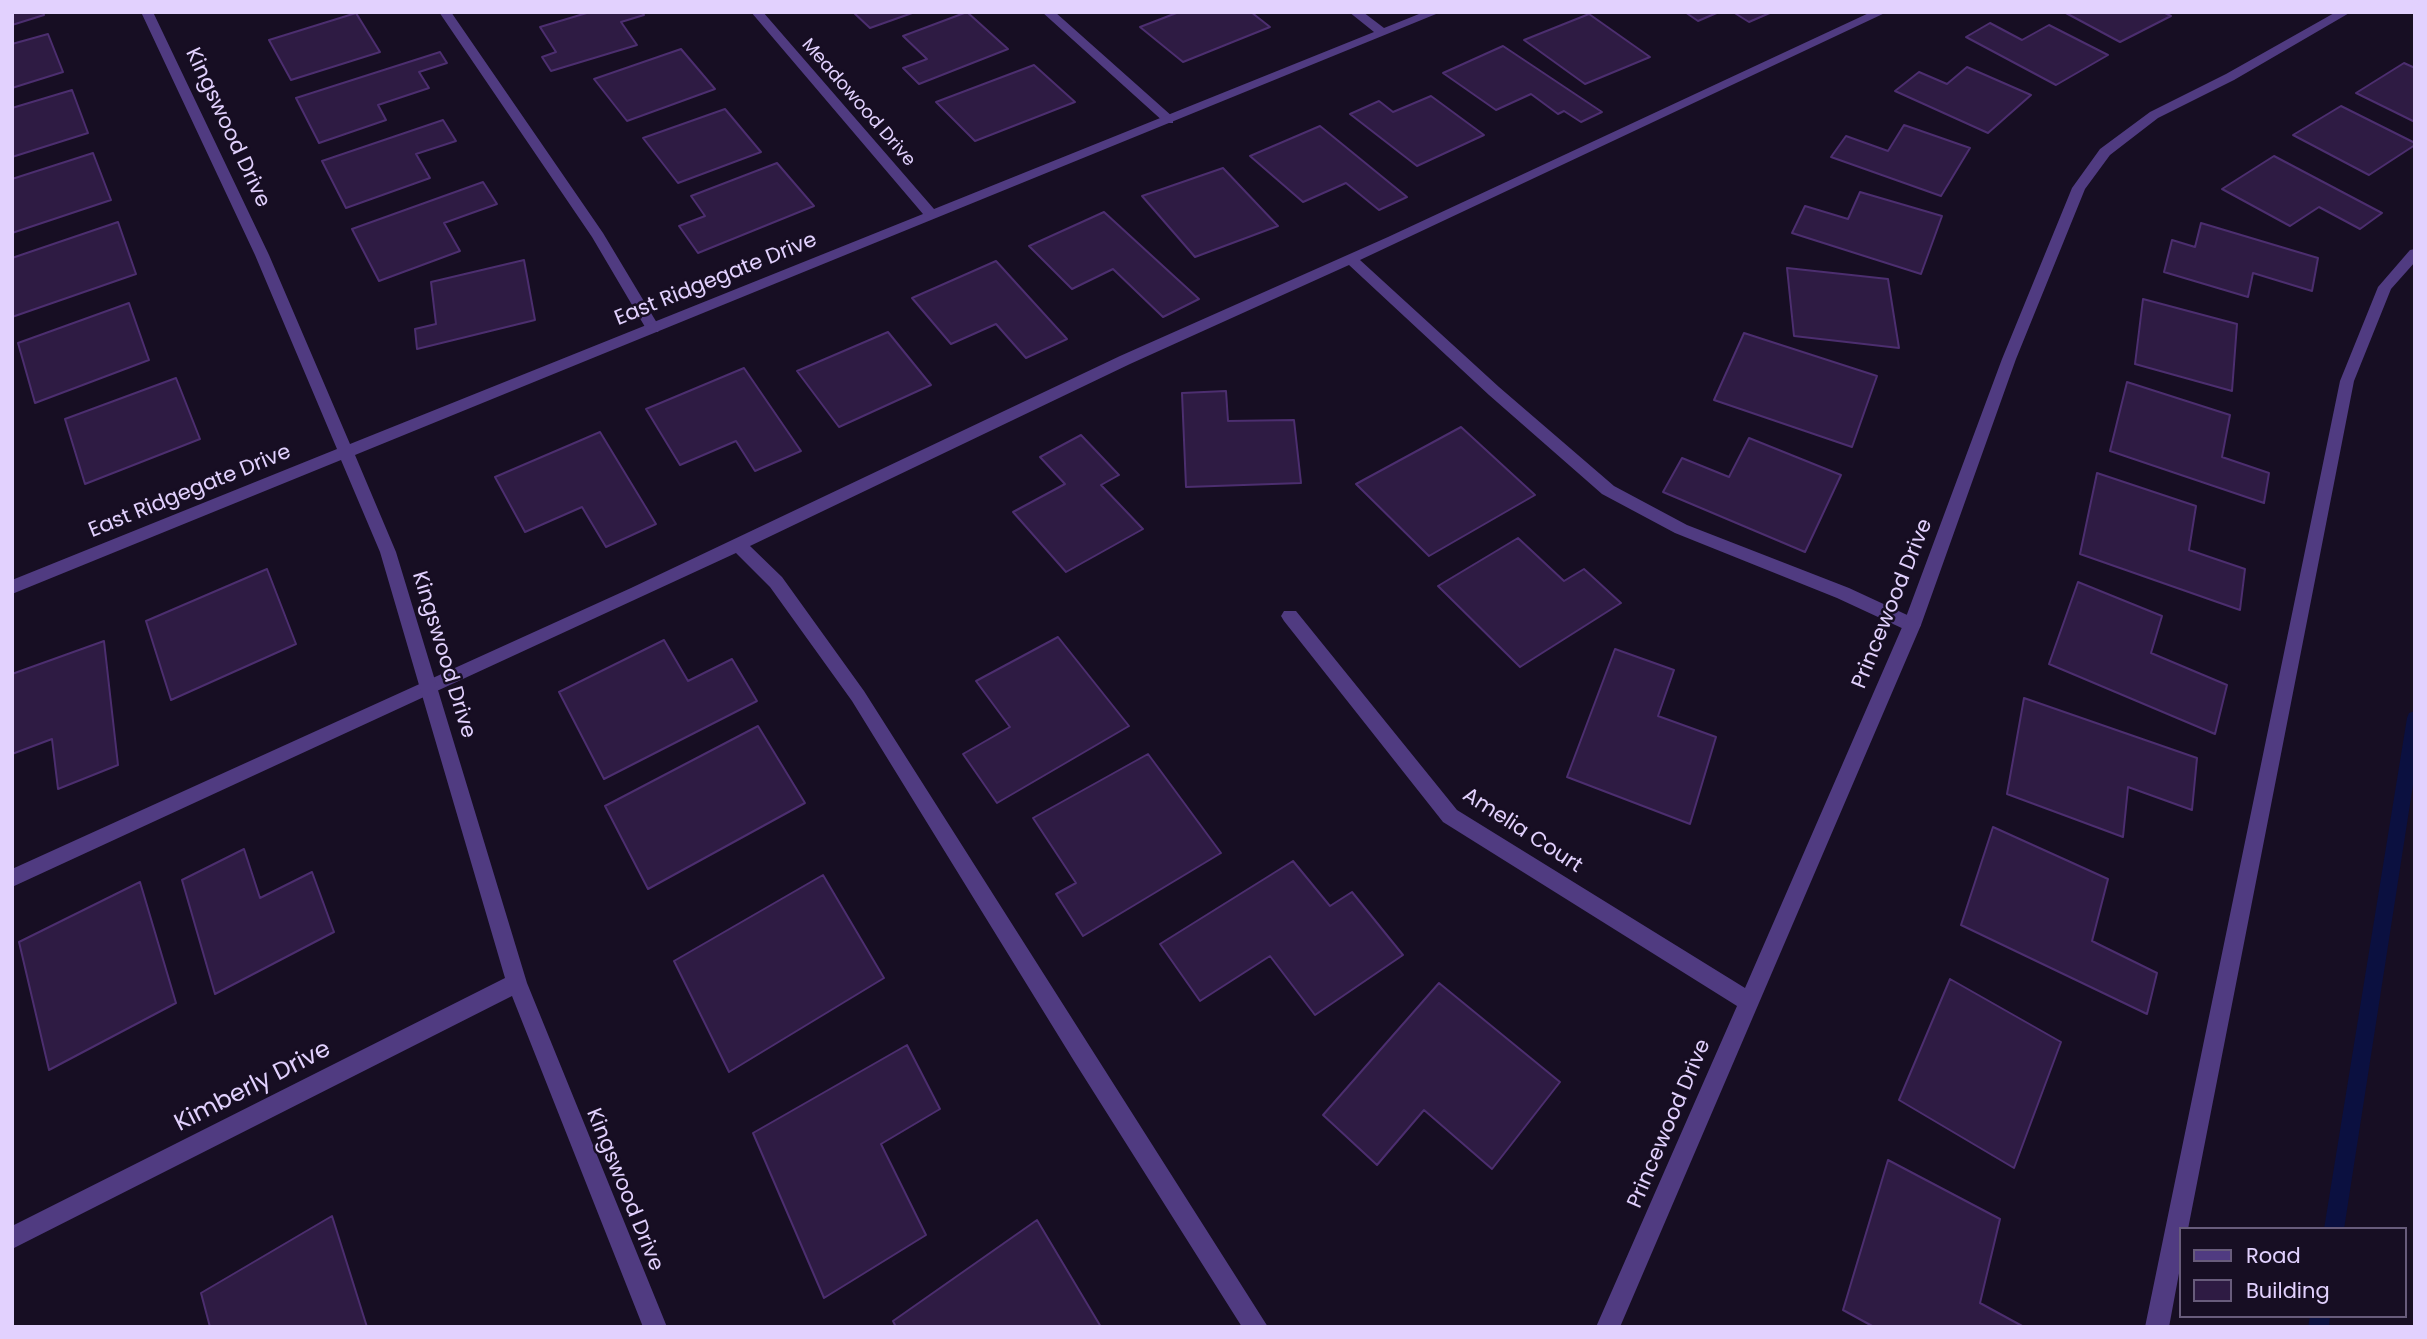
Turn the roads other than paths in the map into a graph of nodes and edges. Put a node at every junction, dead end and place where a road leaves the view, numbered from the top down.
1 (147, 12) edge
2 (445, 12) edge
3 (758, 12) edge
4 (1048, 12) edge
5 (1355, 12) edge
6 (1435, 12) edge
7 (1881, 12) edge
8 (2345, 12) edge
9 (1383, 33) junction
10 (1169, 120) junction
11 (932, 216) junction
12 (2415, 253) edge
13 (1351, 259) junction
14 (653, 328) junction
15 (345, 451) junction
16 (738, 544) junction
17 (12, 587) edge
18 (1290, 616) dead end
19 (1912, 625) junction
20 (429, 688) junction
21 (12, 878) edge
22 (517, 983) junction
23 (1748, 1001) junction
24 (12, 1238) edge
25 (655, 1327) edge
26 (1256, 1327) edge
27 (1608, 1327) edge
28 (2157, 1327) edge

1 - 15 street, Kingswood Drive
2 - 14 street
3 - 11 street, Meadowood Drive
4 - 10 street
5 - 9 street
6 - 9 street, East Ridgegate Drive
7 - 13 street
8 - 19 street, Princewood Drive
9 - 10 street, East Ridgegate Drive
10 - 11 street, East Ridgegate Drive
11 - 14 street, East Ridgegate Drive
12 - 28 street
13 - 16 street
13 - 19 street
14 - 15 street, East Ridgegate Drive
15 - 17 street, East Ridgegate Drive
15 - 20 street, Kingswood Drive
16 - 20 street
16 - 26 street
18 - 23 street, Amelia Court
19 - 23 street, Princewood Drive
20 - 21 street
20 - 22 street, Kingswood Drive
22 - 24 street, Kimberly Drive
22 - 25 street, Kingswood Drive
23 - 27 street, Princewood Drive

